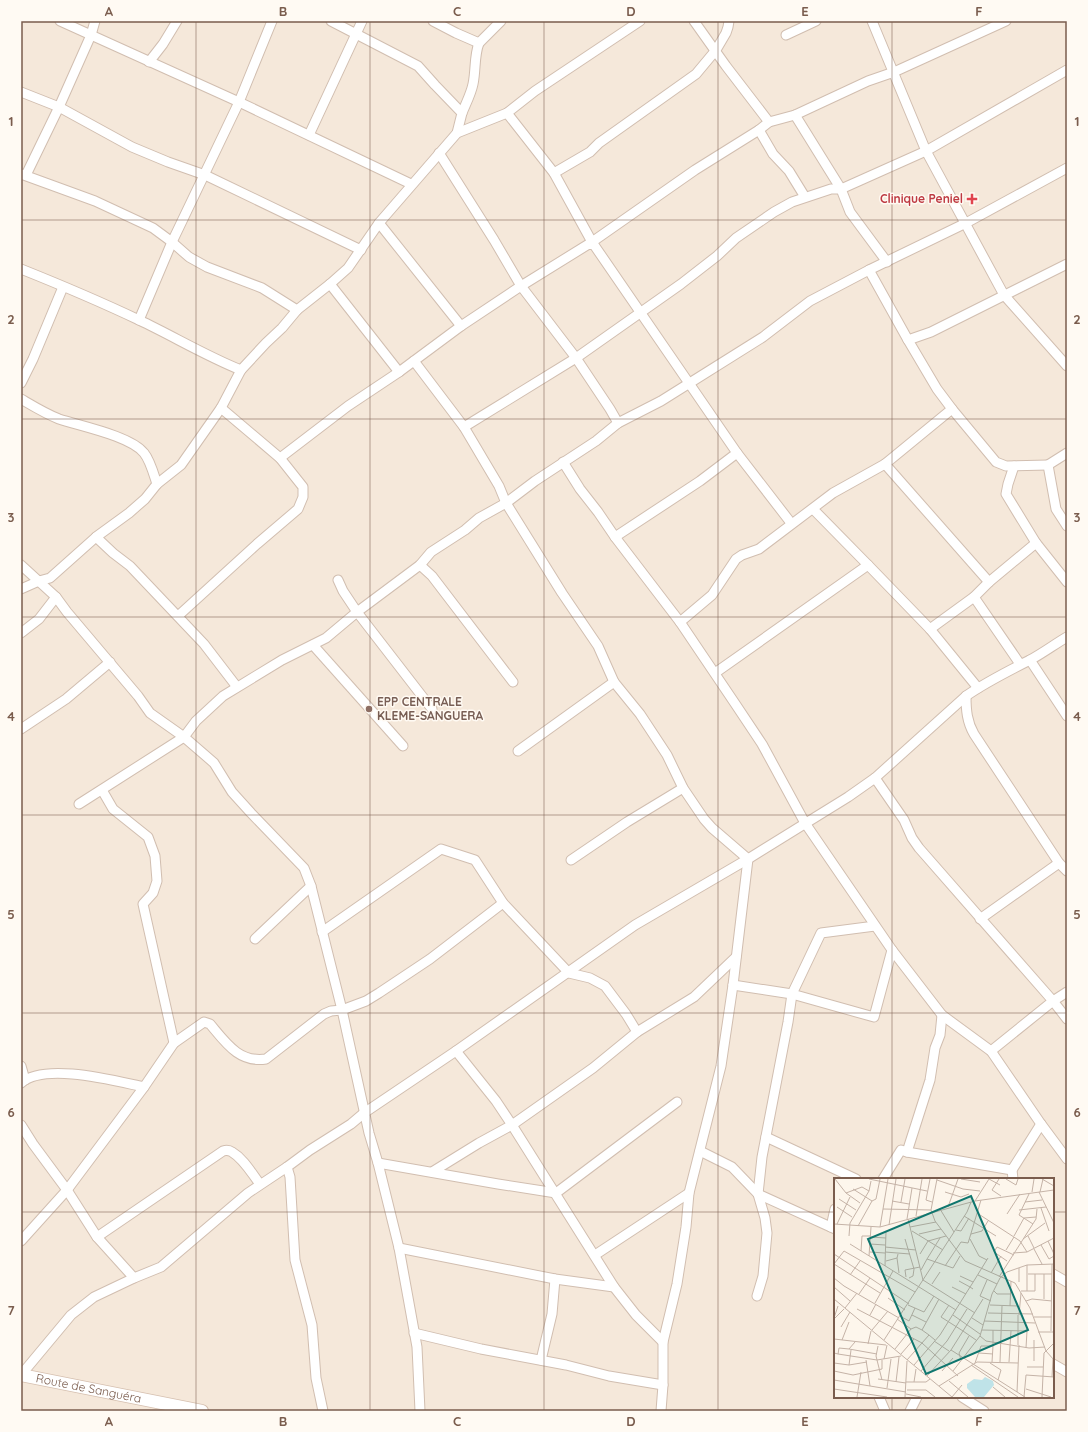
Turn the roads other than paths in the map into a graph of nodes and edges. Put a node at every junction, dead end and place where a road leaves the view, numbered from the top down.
1 (60, 21) edge
2 (95, 21) edge
3 (178, 21) edge
4 (272, 21) edge
5 (331, 21) edge
6 (362, 21) edge
7 (433, 21) edge
8 (502, 21) edge
9 (640, 21) edge
10 (694, 21) edge
11 (729, 21) edge
12 (816, 21) edge
13 (872, 21) edge
14 (1006, 21) edge
15 (356, 34) junction
16 (91, 35) junction
17 (786, 35) dead end
18 (479, 43) junction
19 (716, 50) junction
20 (149, 62) junction
21 (1067, 70) edge
22 (894, 72) junction
23 (21, 92) edge
24 (239, 102) junction
25 (59, 107) junction
26 (462, 113) junction
27 (507, 113) junction
28 (795, 115) junction
29 (769, 122) junction
30 (759, 130) junction
31 (457, 133) junction
32 (309, 135) junction
33 (926, 151) junction
34 (439, 154) junction
35 (1067, 168) edge
36 (554, 173) junction
37 (24, 174) edge
38 (205, 175) junction
39 (412, 184) junction
40 (841, 189) junction
41 (805, 197) junction
42 (379, 223) junction
43 (966, 223) junction
44 (172, 242) junction
45 (592, 242) junction
46 (361, 250) junction
47 (887, 262) junction
48 (1067, 264) edge
49 (21, 269) edge
50 (868, 270) junction
51 (330, 284) junction
52 (521, 286) junction
53 (63, 287) junction
54 (1004, 295) junction
55 (297, 310) junction
56 (640, 313) junction
57 (139, 320) junction
58 (461, 326) junction
59 (908, 340) junction
60 (576, 358) junction
61 (414, 361) junction
62 (1065, 361) edge
63 (241, 370) junction
64 (399, 372) junction
65 (690, 382) junction
66 (21, 384) edge
67 (21, 399) edge
68 (221, 408) junction
69 (952, 409) junction
70 (618, 423) junction
71 (464, 427) junction
72 (1067, 453) edge
73 (737, 454) junction
74 (280, 458) junction
75 (563, 462) junction
76 (885, 464) junction
77 (1048, 465) junction
78 (1014, 466) junction
79 (157, 484) junction
80 (506, 503) junction
81 (814, 508) junction
82 (791, 523) junction
83 (1067, 526) edge
84 (96, 537) junction
85 (615, 537) junction
86 (1036, 543) junction
87 (21, 565) edge
88 (420, 565) junction
89 (868, 565) junction
90 (338, 580) dead end
91 (39, 581) junction
92 (989, 582) junction
93 (1067, 582) edge
94 (21, 589) edge
95 (974, 597) junction
96 (56, 598) junction
97 (357, 612) junction
98 (178, 616) junction
99 (680, 622) junction
100 (930, 629) junction
101 (21, 633) edge
102 (1067, 637) edge
103 (313, 645) junction
104 (1030, 660) junction
105 (110, 662) junction
106 (1020, 664) junction
107 (715, 673) junction
108 (513, 682) dead end
109 (614, 682) junction
110 (237, 687) junction
111 (978, 688) junction
112 (966, 696) junction
113 (432, 709) dead end
114 (1067, 716) edge
115 (21, 729) edge
116 (184, 737) junction
117 (403, 746) dead end
118 (518, 751) dead end
119 (875, 778) junction
120 (683, 788) junction
121 (102, 790) junction
122 (80, 804) dead end
123 (805, 823) junction
124 (748, 859) junction
125 (571, 860) dead end
126 (1060, 863) junction
127 (1067, 871) edge
128 (311, 886) junction
129 (503, 903) junction
130 (980, 919) junction
131 (876, 926) junction
132 (322, 932) junction
133 (255, 939) dead end
134 (892, 950) junction
135 (736, 957) junction
136 (568, 973) junction
137 (733, 985) junction
138 (1067, 992) edge
139 (792, 994) junction
140 (1053, 1001) junction
141 (342, 1010) junction
142 (942, 1015) junction
143 (1067, 1019) edge
144 (637, 1032) junction
145 (174, 1043) junction
146 (456, 1051) junction
147 (991, 1051) junction
148 (21, 1066) edge
149 (23, 1082) edge
150 (144, 1088) junction
151 (677, 1102) dead end
152 (364, 1113) junction
153 (1041, 1124) junction
154 (21, 1125) edge
155 (512, 1125) junction
156 (766, 1137) junction
157 (700, 1151) junction
158 (907, 1152) junction
159 (1067, 1159) edge
160 (378, 1163) junction
161 (287, 1167) junction
162 (432, 1172) junction
163 (1013, 1175) edge
164 (842, 1176) edge
165 (884, 1178) edge
166 (260, 1184) junction
167 (67, 1190) junction
168 (556, 1193) junction
169 (689, 1193) junction
170 (758, 1194) junction
171 (833, 1228) edge
172 (97, 1237) junction
173 (21, 1241) edge
174 (399, 1248) junction
175 (595, 1255) junction
176 (1054, 1275) edge
177 (134, 1278) junction
178 (555, 1279) junction
179 (1067, 1282) edge
180 (614, 1287) junction
181 (757, 1296) dead end
182 (414, 1332) junction
183 (663, 1342) junction
184 (541, 1360) junction
185 (1054, 1365) edge
186 (1067, 1372) edge
187 (21, 1375) edge
188 (663, 1385) junction
189 (879, 1398) edge
190 (916, 1398) edge
191 (964, 1398) edge
192 (202, 1411) edge
193 (323, 1411) edge
194 (420, 1411) edge
195 (661, 1411) edge
196 (885, 1411) edge
197 (910, 1411) edge
198 (984, 1411) edge

1 - 16 street
2 - 16 street
3 - 20 street
4 - 24 street
5 - 15 street
6 - 15 street
7 - 18 street
8 - 18 street
9 - 27 street
10 - 19 street
11 - 19 street
12 - 17 street
13 - 22 street
14 - 22 street
15 - 26 street
15 - 32 street
16 - 20 street
16 - 25 street
18 - 26 street
19 - 29 street
19 - 36 street
20 - 24 street
21 - 33 street
22 - 28 street
22 - 33 street
23 - 25 street
24 - 32 street
24 - 38 street
25 - 37 street
25 - 38 street
26 - 31 street
27 - 31 street
27 - 36 street
28 - 29 street
28 - 40 street
29 - 30 street
30 - 41 street
30 - 45 street
31 - 34 street
32 - 39 street
33 - 40 street
33 - 43 street
34 - 39 street
34 - 52 street
35 - 43 street
36 - 45 street
37 - 44 street
38 - 44 street
38 - 46 street
39 - 42 street
40 - 41 street
40 - 47 street
41 - 56 street
42 - 46 street
42 - 58 street
43 - 47 street
43 - 54 street
44 - 55 street
44 - 57 street
45 - 52 street
45 - 56 street
46 - 51 street
47 - 50 street
48 - 54 street
49 - 53 street
50 - 59 street
50 - 65 street
51 - 55 street
51 - 64 street
52 - 58 street
52 - 60 street
53 - 57 street
53 - 66 street
54 - 59 street
54 - 62 street
55 - 63 street
56 - 60 street
56 - 65 street
57 - 63 street
58 - 61 street
59 - 69 street
60 - 70 street
60 - 71 street
61 - 64 street
61 - 71 street
63 - 68 street
64 - 74 street
65 - 70 street
65 - 73 street
67 - 79 street
68 - 74 street
68 - 79 street
69 - 76 street
69 - 78 street
70 - 75 street
71 - 80 street
72 - 77 street
73 - 82 street
73 - 85 street
74 - 98 street
75 - 80 street
75 - 85 street
76 - 81 street
76 - 92 street
77 - 78 street
77 - 83 street
78 - 86 street
79 - 84 street
80 - 88 street
80 - 109 street
81 - 82 street
81 - 89 street
82 - 99 street
84 - 91 street
84 - 98 street
85 - 99 street
86 - 92 street
86 - 93 street
87 - 91 street
88 - 97 street
88 - 108 street
89 - 100 street
89 - 107 street
90 - 97 street
91 - 94 street
91 - 96 street
92 - 95 street
95 - 100 street
95 - 106 street
96 - 101 street
96 - 105 street
97 - 103 street
97 - 113 street
98 - 110 street
99 - 107 street
100 - 111 street
102 - 104 street
103 - 110 street
103 - 117 street
104 - 106 street
104 - 114 street
105 - 115 street
105 - 116 street
106 - 111 street
107 - 123 street
109 - 118 street
109 - 120 street
110 - 116 street
111 - 112 street
112 - 119 street
112 - 126 street
116 - 121 street
116 - 128 street
119 - 123 street
119 - 130 street
120 - 124 street
120 - 125 street
121 - 122 street
121 - 145 street
123 - 124 street
123 - 131 street
124 - 135 street
124 - 136 street
126 - 127 street
126 - 130 street
128 - 132 street
128 - 133 street
129 - 132 street
129 - 136 street
129 - 141 street
130 - 140 street
131 - 134 street
131 - 139 street
132 - 141 street
134 - 139 street
134 - 142 street
135 - 137 street
135 - 144 street
136 - 144 street
136 - 146 street
137 - 139 street
137 - 157 street
138 - 140 street
139 - 156 street
140 - 143 street
140 - 147 street
141 - 145 street
141 - 152 street
142 - 147 street
142 - 158 street
144 - 155 street
145 - 150 street
146 - 152 street
146 - 155 street
147 - 153 street
148 - 149 street
149 - 150 street
150 - 167 street
151 - 168 street
152 - 160 street
152 - 161 street
153 - 159 street
153 - 163 street
154 - 167 street
155 - 162 street
155 - 168 street
156 - 164 street
156 - 170 street
157 - 169 street
157 - 170 street
158 - 163 street
158 - 165 street
160 - 162 street
160 - 174 street
161 - 166 street
161 - 193 street
162 - 168 street
166 - 172 street
166 - 177 street
167 - 172 street
167 - 173 street
168 - 175 street
169 - 175 street
169 - 183 street
170 - 171 street
170 - 181 street
172 - 177 street
174 - 178 street
174 - 182 street
175 - 180 street
176 - 179 street
177 - 187 street
178 - 180 street
178 - 184 street
180 - 183 street
182 - 184 street
182 - 194 street
183 - 188 street
184 - 188 street
185 - 186 street
187 - 192 street, Route de Sanguéra
188 - 195 street
189 - 196 street
190 - 197 street
191 - 198 street

